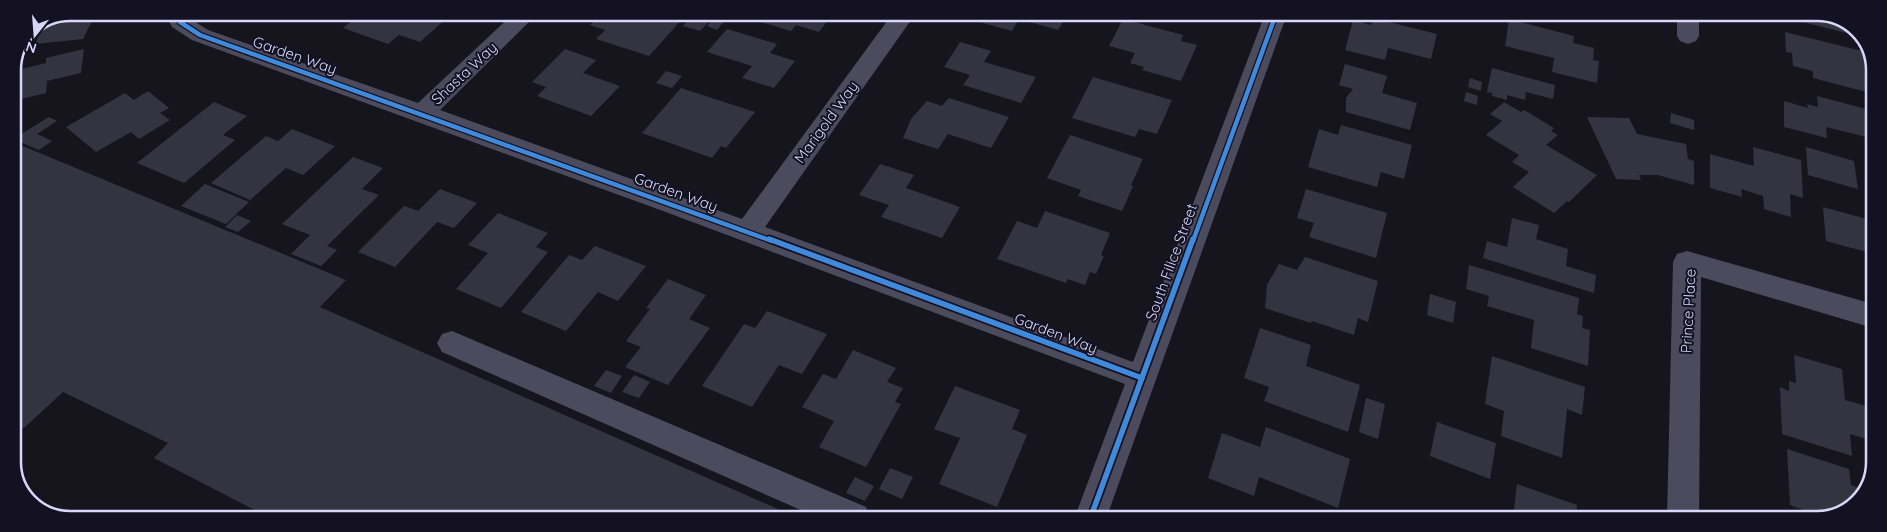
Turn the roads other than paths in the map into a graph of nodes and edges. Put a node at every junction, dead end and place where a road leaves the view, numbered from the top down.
1 (180, 21) edge
2 (519, 21) edge
3 (899, 21) edge
4 (1273, 21) edge
5 (422, 112) junction
6 (748, 231) junction
7 (1866, 314) edge
8 (452, 343) dead end
9 (1142, 378) junction
10 (838, 511) edge
11 (1093, 511) edge
12 (1683, 511) edge

1 - 5 street, Garden Way
2 - 5 street, Shasta Way
3 - 6 street, Marigold Way
4 - 9 street, South Filice Street
5 - 6 street, Garden Way
6 - 9 street, Garden Way
7 - 12 street, Prince Place
8 - 10 street
9 - 11 street, South Filice Street

